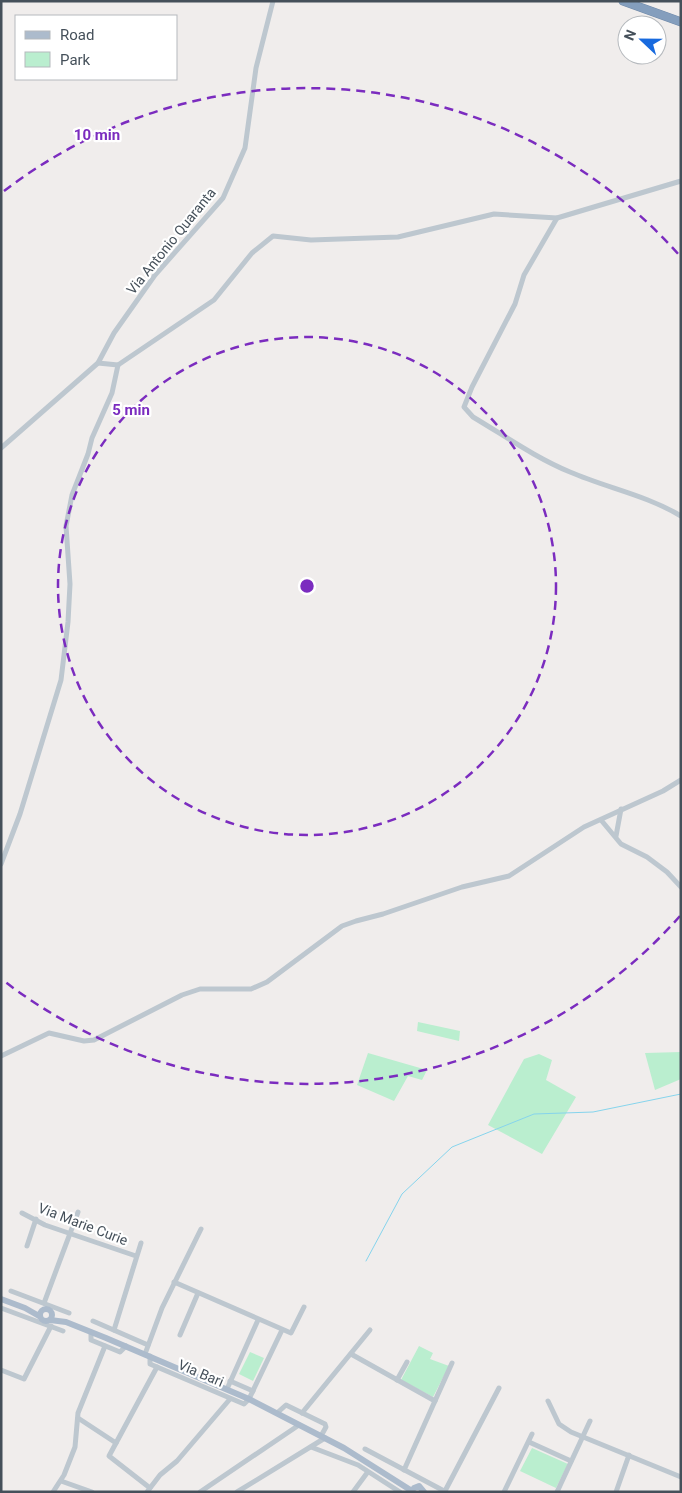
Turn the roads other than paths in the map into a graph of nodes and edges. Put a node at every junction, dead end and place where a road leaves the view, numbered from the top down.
1 (273, 1) edge
2 (624, 1) edge
3 (637, 1) edge
4 (681, 17) edge
5 (681, 22) edge
6 (681, 181) edge
7 (557, 218) junction
8 (98, 363) junction
9 (118, 365) junction
10 (1, 448) edge
11 (681, 516) edge
12 (681, 780) edge
13 (621, 809) junction
14 (601, 820) junction
15 (616, 837) junction
16 (1, 864) edge
17 (681, 887) edge
18 (1, 1056) edge
19 (78, 1212) dead end
20 (22, 1213) dead end
21 (36, 1219) junction
22 (201, 1229) dead end
23 (70, 1234) junction
24 (141, 1243) dead end
25 (26, 1246) dead end
26 (136, 1256) junction
27 (174, 1282) junction
28 (11, 1291) dead end
29 (198, 1293) junction
30 (1, 1299) edge
31 (304, 1307) dead end
32 (3, 1309) edge
33 (69, 1312) dead end
34 (46, 1315) junction
35 (1, 1317) edge
36 (258, 1320) junction
37 (93, 1321) dead end
38 (112, 1329) junction
39 (282, 1330) junction
40 (370, 1330) dead end
41 (63, 1331) dead end
42 (91, 1332) junction
43 (126, 1335) junction
44 (180, 1335) dead end
45 (106, 1338) junction
46 (148, 1344) junction
47 (124, 1345) junction
48 (105, 1346) junction
49 (351, 1354) junction
50 (148, 1355) junction
51 (407, 1362) dead end
52 (452, 1363) dead end
53 (157, 1367) junction
54 (1, 1370) edge
55 (397, 1380) junction
56 (230, 1381) junction
57 (499, 1388) dead end
58 (226, 1389) junction
59 (253, 1391) junction
60 (230, 1399) junction
61 (249, 1399) junction
62 (435, 1401) junction
63 (548, 1401) dead end
64 (277, 1413) junction
65 (302, 1413) junction
66 (78, 1418) junction
67 (286, 1418) junction
68 (590, 1421) dead end
69 (299, 1425) junction
70 (288, 1431) junction
71 (532, 1434) dead end
72 (323, 1437) junction
73 (583, 1437) junction
74 (529, 1442) junction
75 (116, 1443) junction
76 (311, 1447) junction
77 (365, 1449) dead end
78 (629, 1455) junction
79 (571, 1461) junction
80 (404, 1470) junction
81 (368, 1473) junction
82 (681, 1477) edge
83 (60, 1481) junction
84 (420, 1489) edge
85 (149, 1490) edge
86 (53, 1492) edge
87 (92, 1492) edge
88 (200, 1492) edge
89 (237, 1492) edge
90 (353, 1492) edge
91 (400, 1492) edge
92 (445, 1492) edge
93 (504, 1492) edge
94 (557, 1492) edge
95 (616, 1492) edge

1 - 8 street, Via Antonio Quaranta
2 - 5 highway
3 - 4 highway
6 - 7 street
7 - 9 street
7 - 11 street
8 - 9 street
8 - 10 street, Via Antonio Quaranta
9 - 16 street
12 - 13 street
13 - 14 street
13 - 15 street
14 - 15 street
14 - 18 street
15 - 17 street
19 - 23 street
20 - 21 street, Via Marie Curie
21 - 23 street, Via Marie Curie
21 - 25 street
22 - 27 street
23 - 26 street, Via Marie Curie
23 - 34 street
24 - 26 street
26 - 38 street
27 - 29 street
27 - 46 street
28 - 34 street, Via Bari
29 - 36 street
29 - 44 street
30 - 34 main road, Via Bari
31 - 39 street
32 - 34 street, Via Bari
32 - 35 street
33 - 34 street, Via Bari
34 - 41 street, Via Bari
34 - 42 main road, Via Bari
34 - 54 street
36 - 39 street
36 - 56 street
37 - 38 street
38 - 43 street
38 - 45 street
39 - 59 street
40 - 49 street
42 - 45 main road, Via Bari
42 - 48 street, Via Bari
43 - 46 street
43 - 47 street
45 - 47 main road, Via Bari
46 - 50 street
47 - 48 street, Via Bari
47 - 50 main road, Via Bari
48 - 66 street
49 - 55 street
49 - 65 street
50 - 53 street, Via Bari
50 - 58 main road, Via Bari
51 - 55 street
52 - 62 street
53 - 60 street, Via Bari
53 - 75 street
55 - 62 street
56 - 58 street
56 - 59 street, Via Bari
57 - 92 street
58 - 61 main road, Via Bari
59 - 61 street
60 - 61 street, Via Bari
60 - 85 street
61 - 64 main road, Via Bari
62 - 80 street
63 - 73 street
64 - 65 street
64 - 67 main road, Via Bari
65 - 72 street
66 - 75 street
66 - 83 street
67 - 69 main road, Via Bari
67 - 70 street
68 - 73 street
69 - 70 street
69 - 72 main road, Via Bari
70 - 88 street
71 - 74 street
72 - 76 street
72 - 84 main road, Via Bari
73 - 78 street
73 - 79 street
74 - 79 street
74 - 93 street
75 - 85 street
76 - 81 street
76 - 89 street
77 - 80 street, Via Bari
78 - 82 street
78 - 95 street
79 - 94 street
80 - 84 street, Via Bari
81 - 90 street
81 - 91 street
83 - 86 street
83 - 87 street
84 - 92 street, Via Bari

